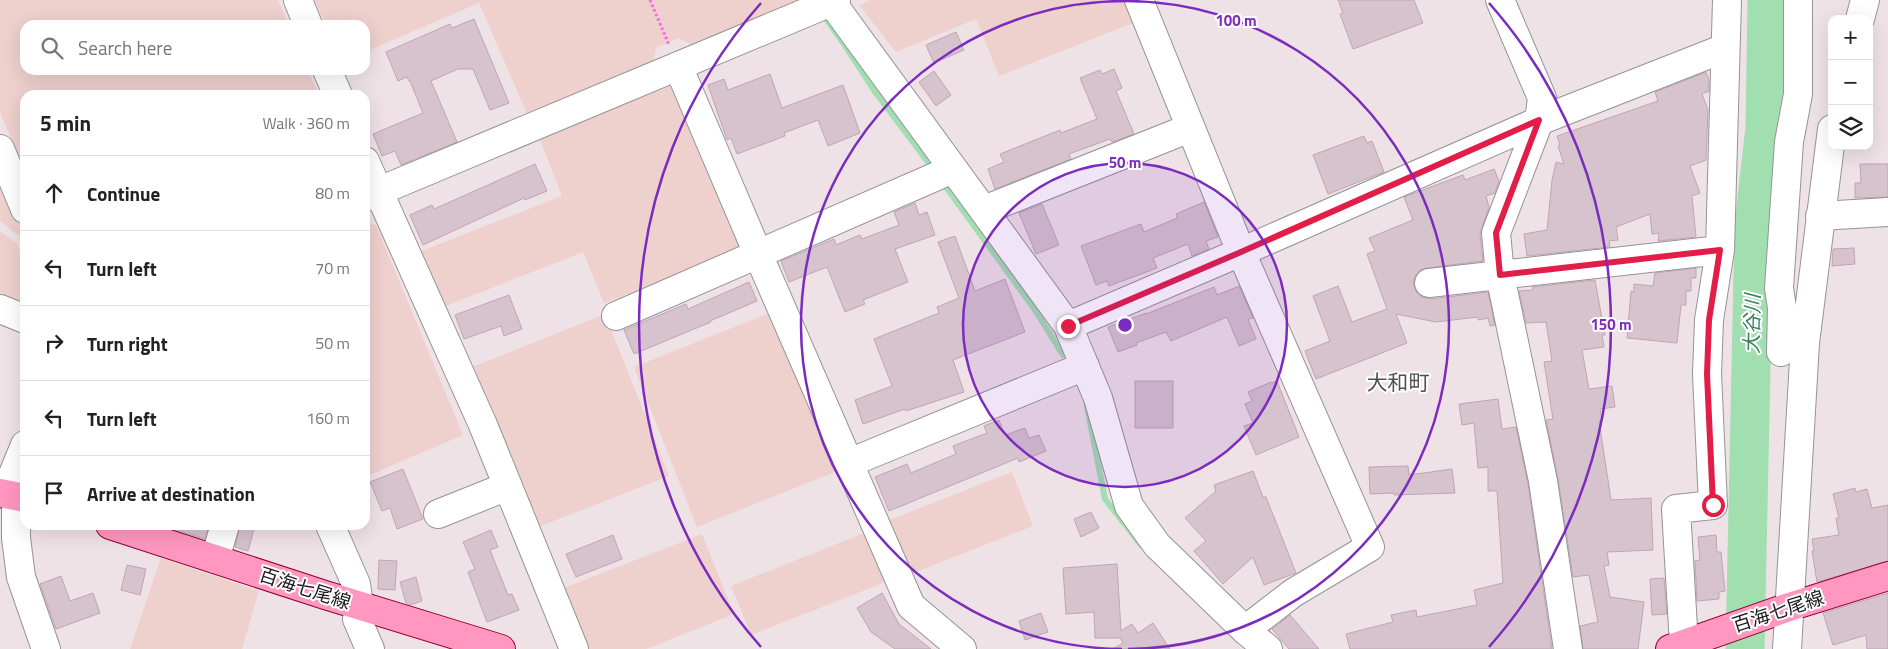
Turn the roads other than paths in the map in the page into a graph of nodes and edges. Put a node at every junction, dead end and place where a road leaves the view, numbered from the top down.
1 (298, 0) edge
2 (1139, 0) edge
3 (1500, 0) edge
4 (1727, 0) edge
5 (1798, 0) edge
6 (1865, 0) edge
7 (827, 3) edge
8 (1861, 15) edge
9 (306, 20) edge
10 (1725, 48) junction
11 (678, 66) junction
12 (329, 75) edge
13 (336, 90) edge
14 (1539, 120) junction
15 (1190, 128) junction
16 (0, 149) edge
17 (1829, 150) edge
18 (953, 169) junction
19 (371, 194) edge
20 (20, 197) edge
21 (984, 210) junction
22 (1888, 212) edge
23 (1820, 216) junction
24 (1720, 250) junction
25 (1241, 252) junction
26 (758, 254) junction
27 (1500, 275) junction
28 (1429, 283) dead end
29 (0, 309) edge
30 (616, 316) dead end
31 (20, 317) edge
32 (1068, 326) junction
33 (1781, 352) dead end
34 (1085, 366) junction
35 (20, 457) edge
36 (849, 464) junction
37 (508, 486) junction
38 (14, 495) edge
39 (438, 514) dead end
40 (125, 530) edge
41 (224, 530) edge
42 (332, 530) edge
43 (215, 559) junction
44 (1888, 576) edge
45 (359, 605) junction
46 (1777, 611) junction
47 (1245, 630) junction
48 (1677, 647) edge
49 (46, 649) edge
50 (370, 649) edge
51 (501, 649) edge
52 (574, 649) edge
53 (962, 649) edge
54 (1268, 649) edge
55 (1568, 649) edge
56 (1787, 649) edge

1 - 9 street
2 - 15 street
3 - 14 street
4 - 10 street
5 - 33 street
6 - 8 street
7 - 11 street
7 - 18 street
10 - 14 street
10 - 24 street
11 - 19 street
11 - 26 street
12 - 13 street
14 - 25 street
14 - 27 street
15 - 21 street
15 - 25 street
16 - 20 street
17 - 23 street
18 - 21 street
18 - 26 street
19 - 37 street
21 - 32 street
22 - 23 street
23 - 46 street
24 - 27 street
24 - 48 street
25 - 32 street
25 - 47 street
26 - 30 street
26 - 36 street
27 - 28 street
27 - 55 street
29 - 31 street
32 - 34 street
34 - 36 street
34 - 47 street
35 - 38 street
36 - 53 street
37 - 39 street
37 - 52 street
38 - 49 street
40 - 43 main road, 百海七尾線
41 - 43 street
42 - 45 street
43 - 45 main road, 百海七尾線
44 - 46 main road, 百海七尾線
45 - 50 street
45 - 51 main road, 百海七尾線
46 - 48 main road, 百海七尾線
46 - 56 street
47 - 54 street

